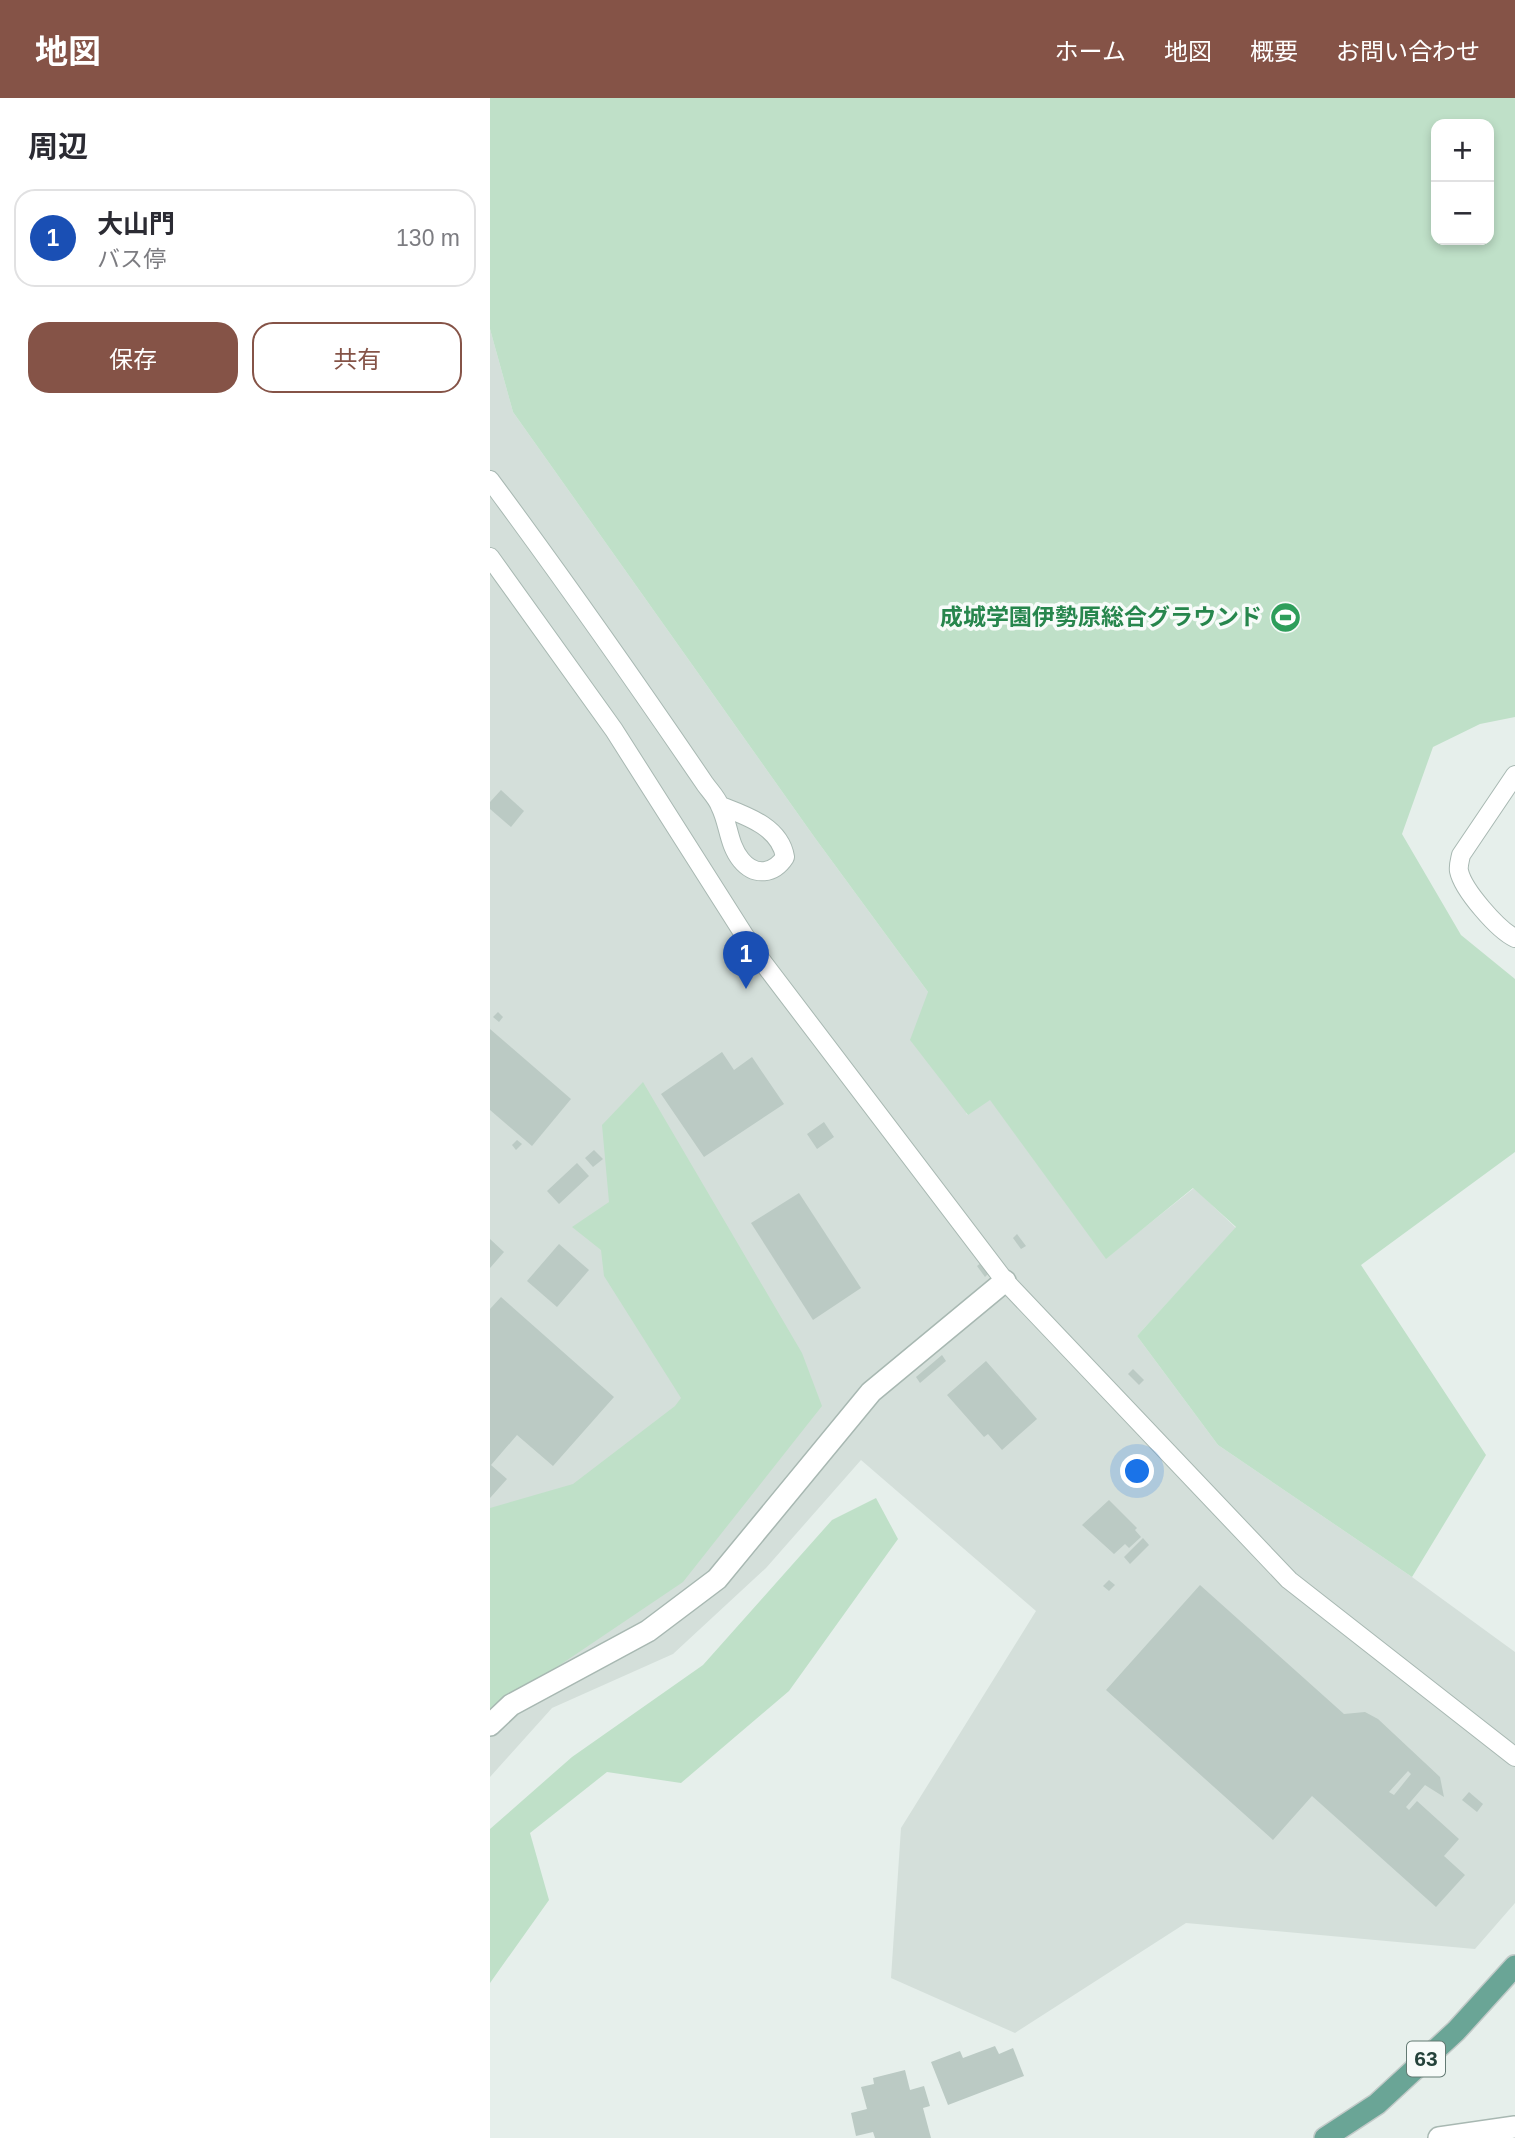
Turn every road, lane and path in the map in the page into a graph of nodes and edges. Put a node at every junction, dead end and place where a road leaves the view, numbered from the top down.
1 (490, 480) edge
2 (490, 557) edge
3 (1515, 775) edge
4 (721, 806) dead end
5 (1515, 938) edge
6 (1005, 1281) junction
7 (490, 1725) edge
8 (1515, 1757) edge
9 (1515, 1966) edge
10 (1515, 2127) edge
11 (1325, 2138) edge
12 (1439, 2138) edge

1 - 4 lane
2 - 6 lane
3 - 5 lane
6 - 7 street
6 - 8 lane
9 - 11 main road, 63
10 - 12 street

